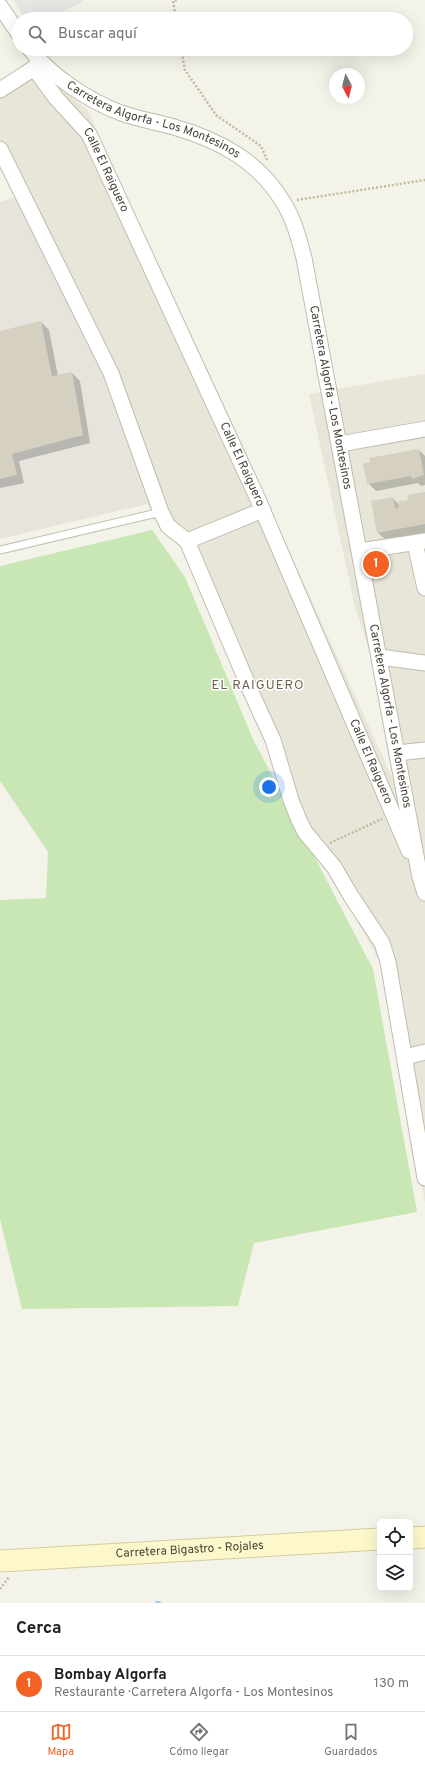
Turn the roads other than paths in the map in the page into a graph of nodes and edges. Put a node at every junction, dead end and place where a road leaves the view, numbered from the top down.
1 (0, 6) edge
2 (12, 24) edge
3 (33, 56) edge
4 (38, 66) junction
5 (0, 90) edge
6 (0, 149) edge
7 (425, 429) edge
8 (340, 444) junction
9 (263, 510) junction
10 (161, 512) junction
11 (187, 541) junction
12 (420, 542) edge
13 (0, 550) edge
14 (360, 551) junction
15 (425, 588) edge
16 (380, 657) junction
17 (425, 663) edge
18 (425, 750) edge
19 (398, 753) junction
20 (418, 825) edge
21 (420, 877) junction
22 (425, 893) edge
23 (425, 1052) edge
24 (405, 1057) junction
25 (425, 1178) edge
26 (425, 1537) edge
27 (413, 1538) edge
28 (377, 1539) edge
29 (0, 1561) edge

1 - 2 street
3 - 4 street, Carretera Algorfa - Los Montesinos
4 - 5 street
4 - 8 street, Carretera Algorfa - Los Montesinos
4 - 9 street, Calle El Raiguero
6 - 10 street
7 - 8 street
8 - 14 street, Carretera Algorfa - Los Montesinos
9 - 11 street
9 - 21 street, Calle El Raiguero
10 - 11 street
10 - 13 lane
11 - 24 street
12 - 14 street
12 - 15 street
14 - 16 street, Carretera Algorfa - Los Montesinos
16 - 17 street
16 - 19 street, Carretera Algorfa - Los Montesinos
18 - 19 street
19 - 20 street, Carretera Algorfa - Los Montesinos
20 - 21 street, Carretera Algorfa - Los Montesinos
21 - 22 street, Carretera Algorfa - Los Montesinos
23 - 24 street
24 - 25 street
26 - 27 main road
28 - 29 main road, Carretera Bigastro - Rojales

